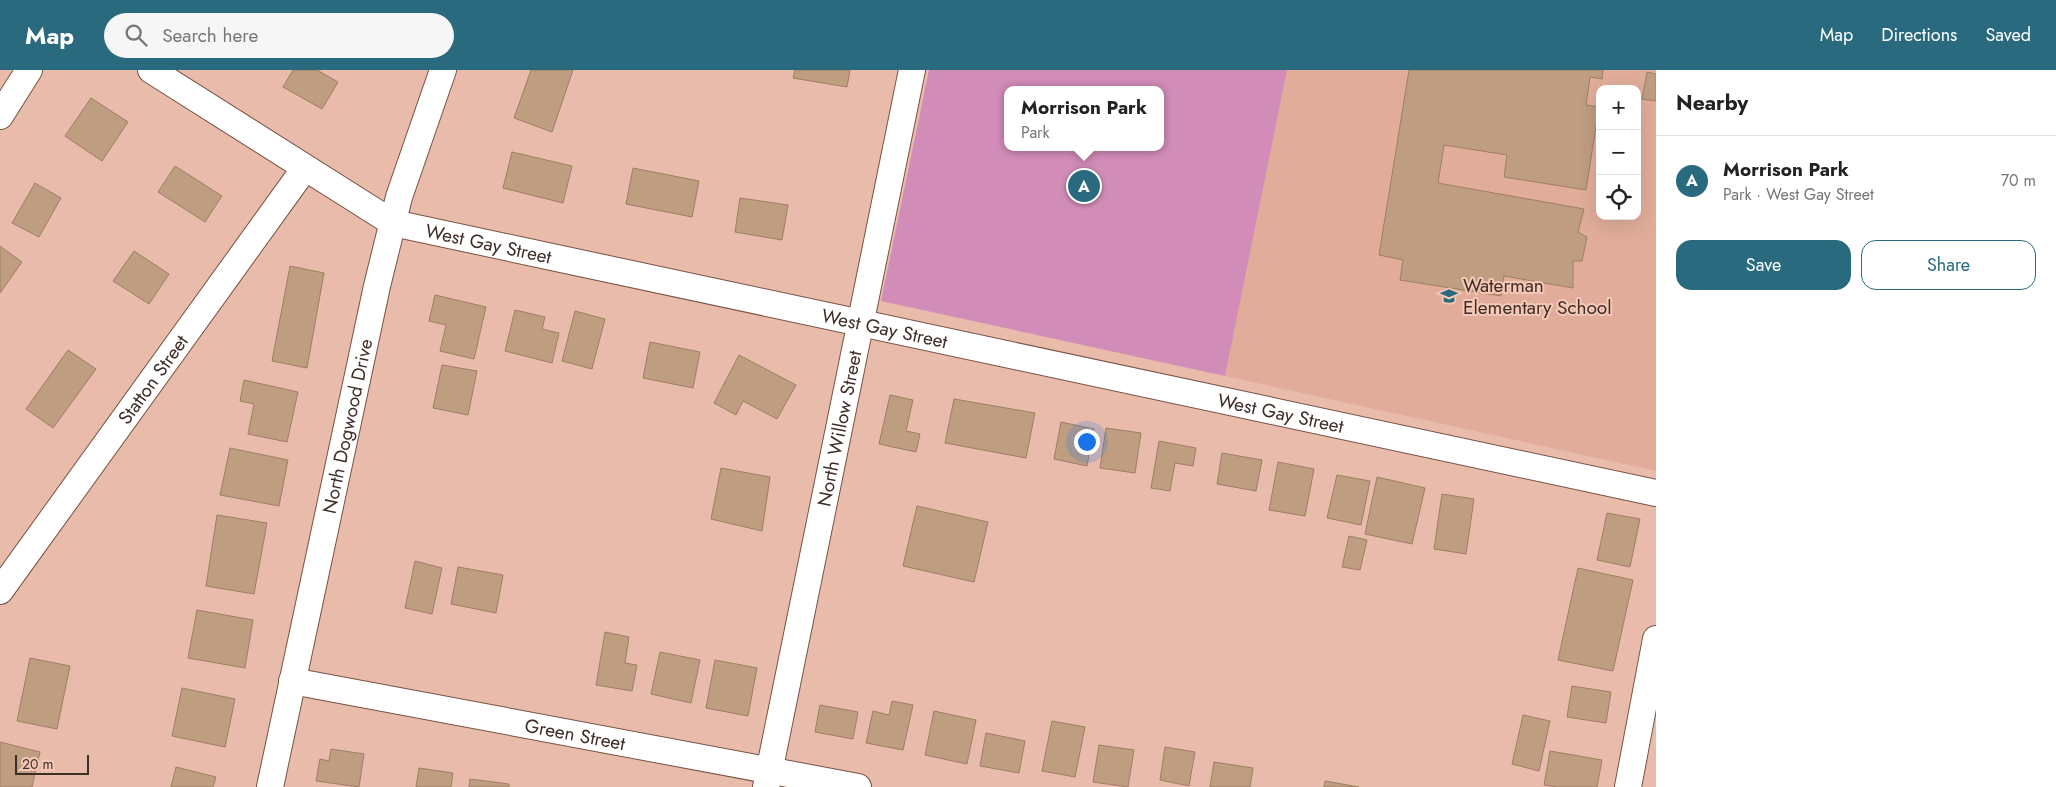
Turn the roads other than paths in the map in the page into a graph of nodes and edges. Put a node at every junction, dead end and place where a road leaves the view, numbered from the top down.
1 (30, 70) edge
2 (150, 70) edge
3 (443, 70) edge
4 (912, 70) edge
5 (0, 116) edge
6 (305, 168) junction
7 (393, 223) junction
8 (860, 323) junction
9 (1656, 493) edge
10 (0, 590) edge
11 (1656, 638) edge
12 (292, 681) junction
13 (768, 779) edge
14 (270, 787) edge
15 (858, 787) edge
16 (1628, 787) edge

1 - 5 street
2 - 6 street, West Gay Street
3 - 7 street, North Dogwood Drive
4 - 8 street, North Willow Street
6 - 7 street, West Gay Street
6 - 10 street, Statton Street
7 - 8 street, West Gay Street
7 - 12 street, North Dogwood Drive
8 - 9 street, West Gay Street
8 - 13 street, North Willow Street
11 - 16 street
12 - 13 street, Green Street
12 - 14 street, North Dogwood Drive
13 - 15 street, Green Street

